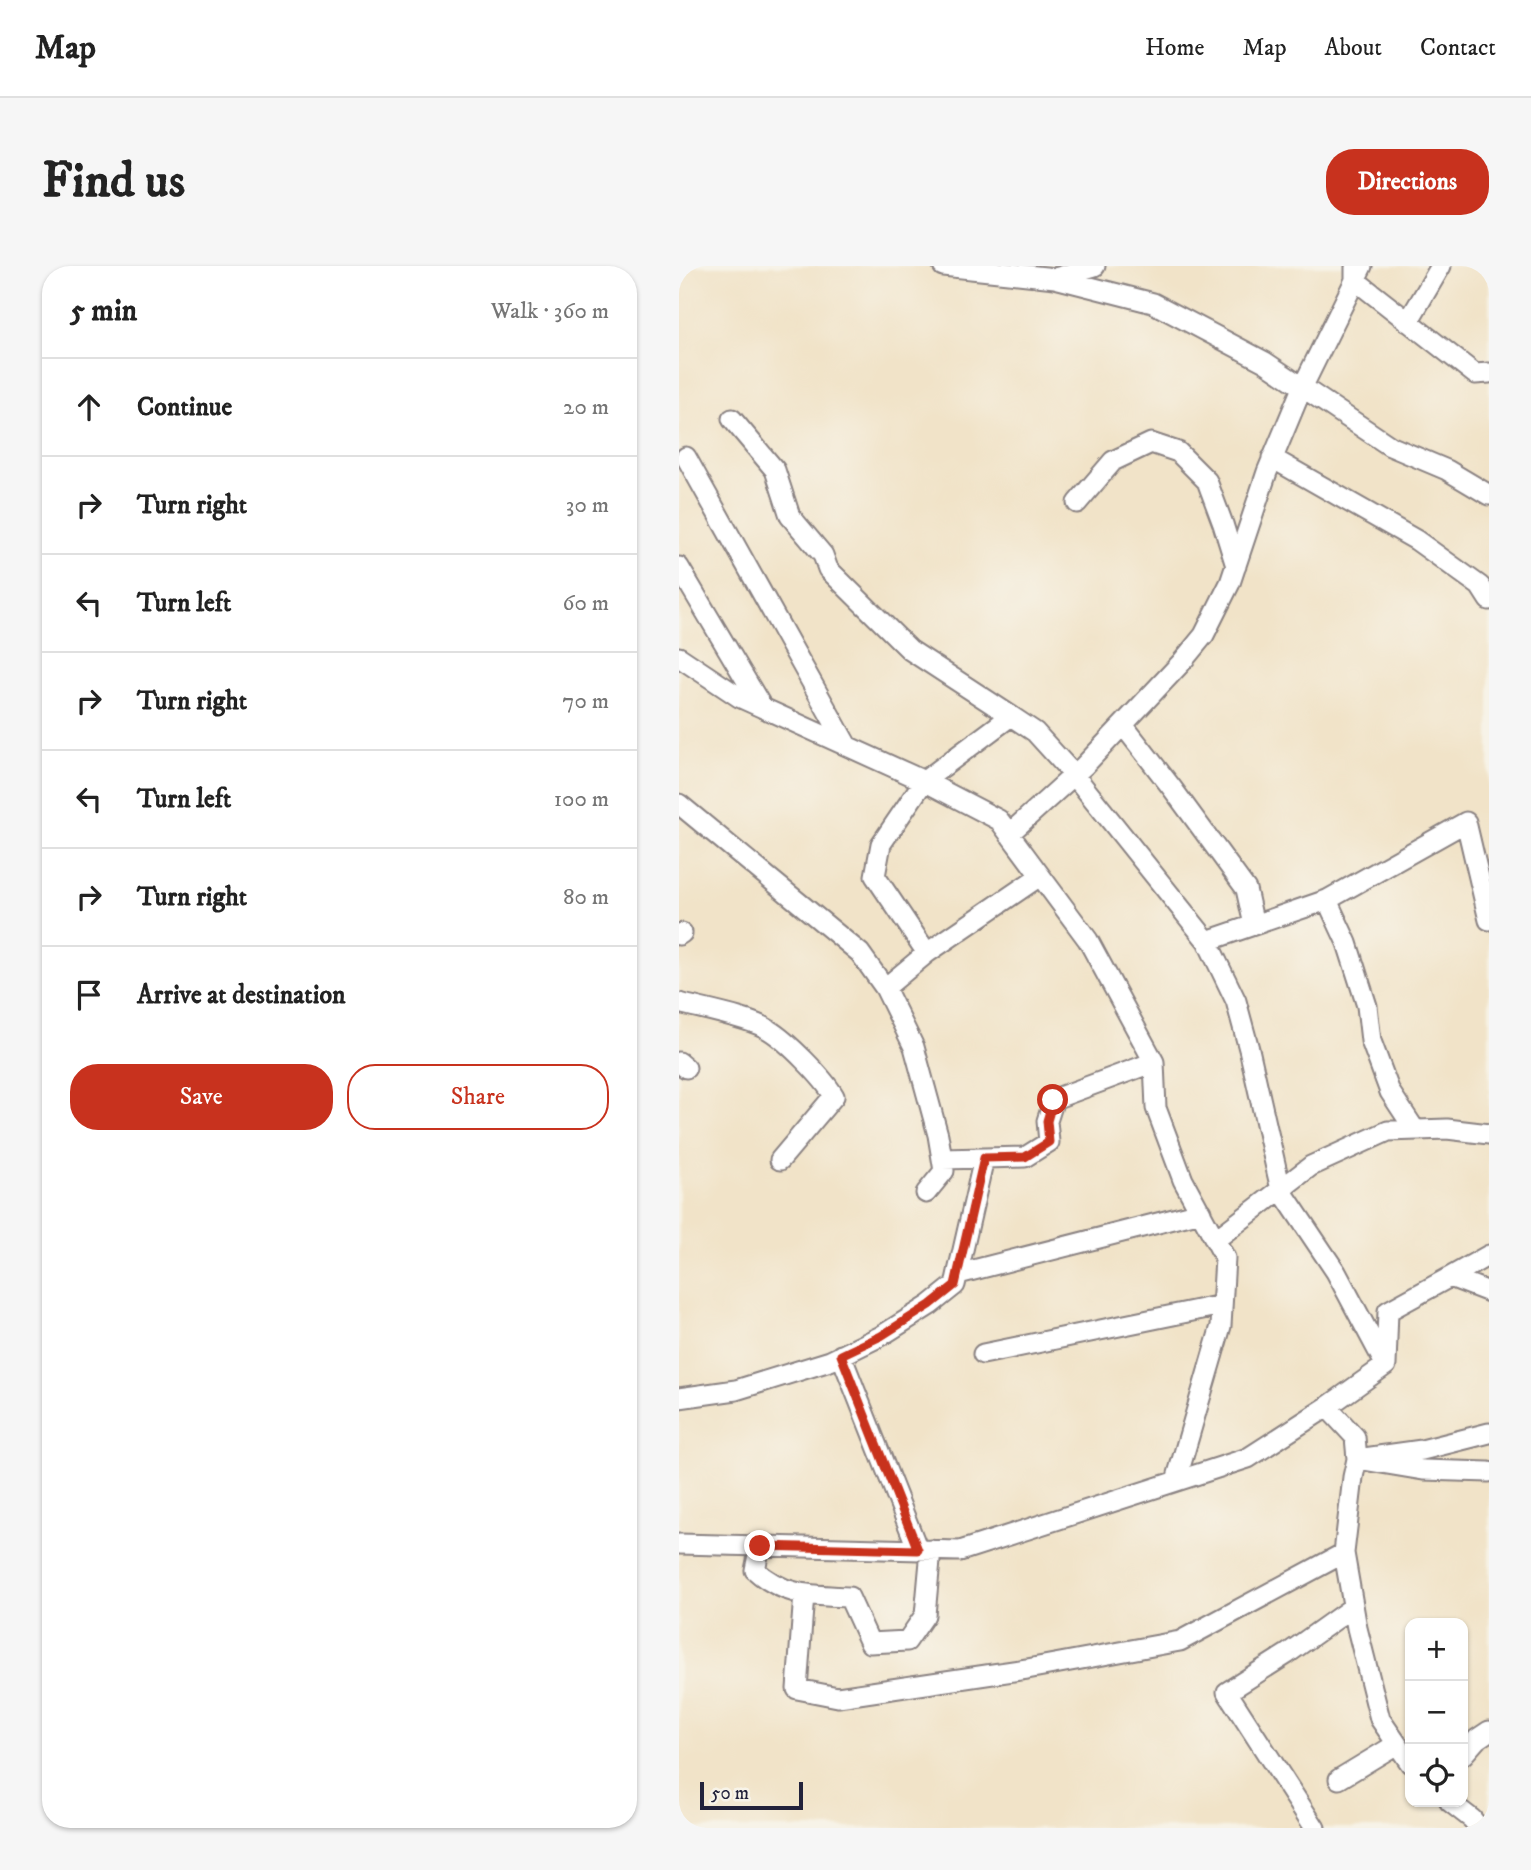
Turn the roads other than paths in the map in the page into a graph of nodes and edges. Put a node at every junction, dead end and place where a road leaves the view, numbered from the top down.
1 (943, 266) edge
2 (1093, 266) edge
3 (1441, 266) edge
4 (1357, 271) edge
5 (1055, 278) junction
6 (1408, 322) junction
7 (1489, 373) edge
8 (1302, 388) junction
9 (732, 419) dead end
10 (686, 457) dead end
11 (1272, 458) junction
12 (1489, 495) edge
13 (1077, 503) dead end
14 (1236, 566) junction
15 (679, 567) edge
16 (1489, 600) edge
17 (679, 657) edge
18 (762, 707) junction
19 (1011, 716) junction
20 (1123, 725) junction
21 (846, 744) junction
22 (1074, 775) junction
23 (924, 781) junction
24 (679, 804) edge
25 (1009, 834) junction
26 (1040, 876) junction
27 (1327, 900) junction
28 (1489, 920) edge
29 (1254, 925) junction
30 (1207, 941) junction
31 (927, 953) junction
32 (885, 988) junction
33 (679, 1003) edge
34 (1154, 1062) junction
35 (1415, 1130) junction
36 (1489, 1134) edge
37 (984, 1158) junction
38 (942, 1159) junction
39 (780, 1160) dead end
40 (1281, 1190) junction
41 (926, 1193) dead end
42 (1201, 1212) junction
43 (1216, 1240) junction
44 (1489, 1255) edge
45 (958, 1274) junction
46 (1450, 1277) junction
47 (1489, 1292) edge
48 (1222, 1305) junction
49 (983, 1354) dead end
50 (841, 1355) junction
51 (1386, 1365) junction
52 (679, 1398) edge
53 (1327, 1407) junction
54 (1489, 1433) edge
55 (1357, 1459) junction
56 (1489, 1472) edge
57 (1176, 1481) junction
58 (679, 1544) edge
59 (760, 1546) junction
60 (925, 1550) junction
61 (1344, 1553) junction
62 (804, 1594) junction
63 (1353, 1607) junction
64 (1489, 1731) edge
65 (1397, 1744) junction
66 (1468, 1749) edge
67 (1405, 1756) edge
68 (1339, 1779) dead end
69 (1456, 1807) edge
70 (1315, 1828) edge
71 (1479, 1828) edge

1 - 5 street
2 - 5 street
3 - 6 street
4 - 6 street
4 - 8 street
5 - 8 street
6 - 7 street
8 - 11 street
8 - 12 street
9 - 19 street
10 - 21 street
11 - 14 street
11 - 16 street
13 - 14 street
14 - 20 street
15 - 18 street
17 - 18 street
18 - 21 street
19 - 22 street
19 - 23 street
20 - 22 street
20 - 29 street
21 - 23 street
22 - 25 street
22 - 30 street
23 - 25 street
23 - 31 street
24 - 32 street
25 - 26 street
26 - 31 street
26 - 34 street
27 - 28 street
27 - 29 street
27 - 35 street
29 - 30 street
30 - 40 street
31 - 32 street
32 - 38 street
33 - 39 street
34 - 37 street
34 - 42 street
35 - 36 street
35 - 40 street
37 - 38 street
37 - 45 street
38 - 41 street
40 - 43 street
40 - 51 street
42 - 43 street
42 - 45 street
43 - 48 street
44 - 46 street
45 - 50 street
46 - 47 street
46 - 51 street
48 - 49 street
48 - 57 street
50 - 52 street
50 - 60 street
51 - 53 street
53 - 55 street
53 - 57 street
54 - 55 street
55 - 56 street
55 - 61 street
57 - 60 street
58 - 59 street
59 - 60 street
59 - 62 street
60 - 62 street
61 - 62 street
61 - 63 street
63 - 65 street
63 - 70 street
64 - 66 street
65 - 67 street
65 - 68 street
69 - 71 street

